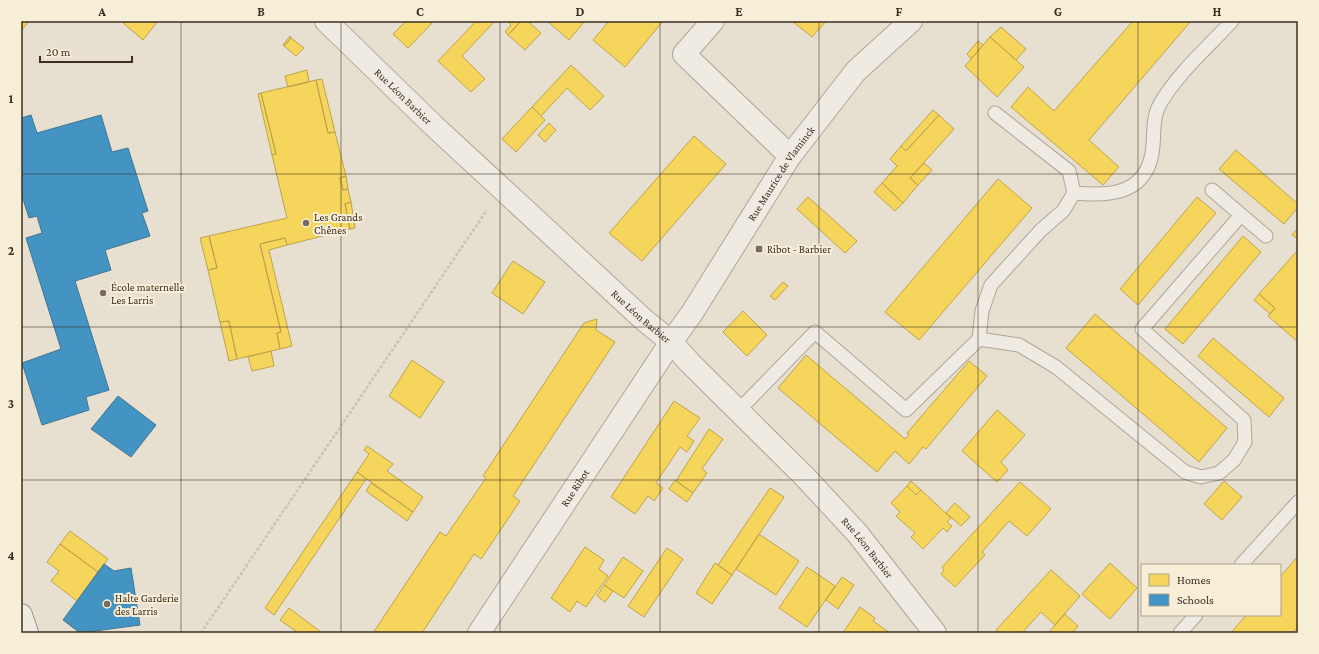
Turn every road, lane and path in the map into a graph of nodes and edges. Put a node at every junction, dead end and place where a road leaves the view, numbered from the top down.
1 (326, 21) edge
2 (713, 21) edge
3 (911, 21) edge
4 (1232, 21) edge
5 (995, 113) dead end
6 (790, 156) junction
7 (502, 188) junction
8 (1212, 190) dead end
9 (1074, 193) junction
10 (1241, 215) junction
11 (1266, 236) dead end
12 (979, 339) junction
13 (671, 342) junction
14 (738, 411) junction
15 (1298, 502) edge
16 (1242, 564) edge
17 (21, 615) edge
18 (1195, 616) edge
19 (27, 633) edge
20 (201, 633) edge
21 (479, 633) edge
22 (935, 633) edge
23 (1180, 633) edge

1 - 7 street, Rue Léon Barbier
2 - 6 street
3 - 6 street, Rue Maurice de Vlaminck
4 - 9 lane
5 - 9 lane
6 - 13 street, Rue Maurice de Vlaminck
7 - 13 street, Rue Léon Barbier
7 - 20 path
8 - 10 lane
9 - 12 lane
10 - 11 lane
10 - 12 lane
12 - 14 lane
13 - 14 street, Rue Léon Barbier
13 - 21 street, Rue Ribot
14 - 22 street, Rue Léon Barbier
15 - 16 lane
17 - 19 street
18 - 23 lane

